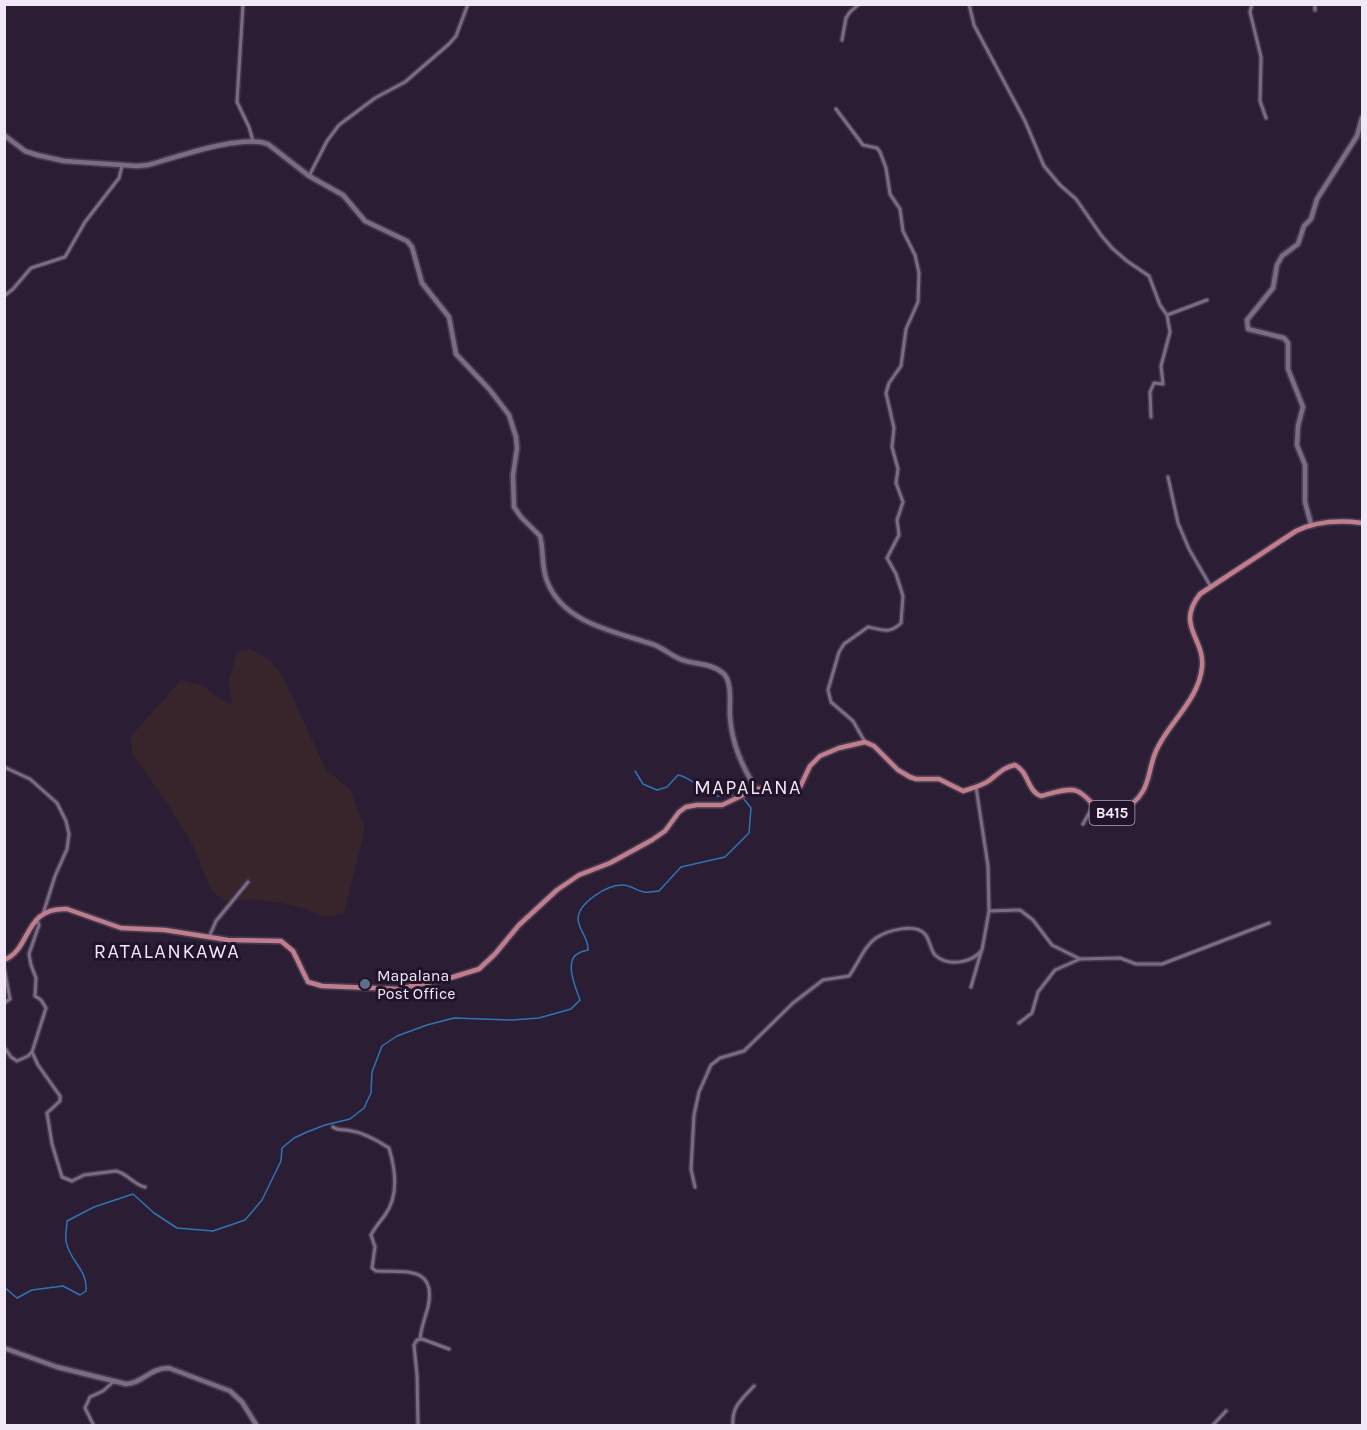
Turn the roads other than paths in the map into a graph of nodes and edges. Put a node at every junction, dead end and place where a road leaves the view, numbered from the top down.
1 (243, 4) edge
2 (468, 4) edge
3 (859, 4) edge
4 (969, 4) edge
5 (1252, 4) edge
6 (1316, 4) edge
7 (1315, 10) dead end
8 (842, 40) dead end
9 (836, 109) dead end
10 (1266, 118) dead end
11 (1362, 118) edge
12 (4, 135) edge
13 (253, 141) junction
14 (123, 164) junction
15 (309, 176) junction
16 (4, 296) edge
17 (1207, 300) dead end
18 (1167, 315) junction
19 (1150, 417) dead end
20 (1168, 477) dead end
21 (1362, 523) edge
22 (1311, 524) junction
23 (1210, 587) junction
24 (865, 742) junction
25 (4, 767) edge
26 (976, 787) junction
27 (756, 789) junction
28 (1093, 806) junction
29 (1083, 824) dead end
30 (248, 882) dead end
31 (989, 911) junction
32 (43, 914) junction
33 (35, 921) junction
34 (1269, 924) dead end
35 (209, 937) junction
36 (982, 950) junction
37 (1080, 959) junction
38 (4, 960) edge
39 (4, 968) edge
40 (971, 987) dead end
41 (4, 1003) edge
42 (1019, 1023) dead end
43 (4, 1047) edge
44 (32, 1052) junction
45 (333, 1127) dead end
46 (145, 1187) dead end
47 (695, 1187) dead end
48 (420, 1339) junction
49 (4, 1348) edge
50 (448, 1349) dead end
51 (113, 1382) junction
52 (754, 1386) dead end
53 (1226, 1411) dead end
54 (94, 1425) edge
55 (257, 1425) edge
56 (418, 1425) edge
57 (733, 1425) edge
58 (1212, 1425) edge

1 - 13 street
2 - 15 street
3 - 8 street
4 - 18 street
5 - 10 street
6 - 7 street
9 - 24 street
11 - 22 main road
12 - 14 main road
13 - 14 main road
13 - 15 main road
14 - 16 street
15 - 27 main road
17 - 18 street
18 - 19 street
20 - 23 street
21 - 22 main road, B415
22 - 23 main road, B415
23 - 28 main road, B415
24 - 26 main road
24 - 27 main road
25 - 32 street
26 - 28 main road, B415
26 - 31 street
27 - 35 main road
28 - 29 street
30 - 35 street
31 - 36 street
31 - 37 street
32 - 33 main road
32 - 35 main road
33 - 38 main road
33 - 44 street
34 - 37 street
36 - 40 street
36 - 47 street
37 - 42 street
39 - 41 street
43 - 44 street
44 - 46 street
45 - 48 street
48 - 50 street
48 - 56 street
49 - 51 main road
51 - 54 street
51 - 55 main road
52 - 57 street
53 - 58 street

